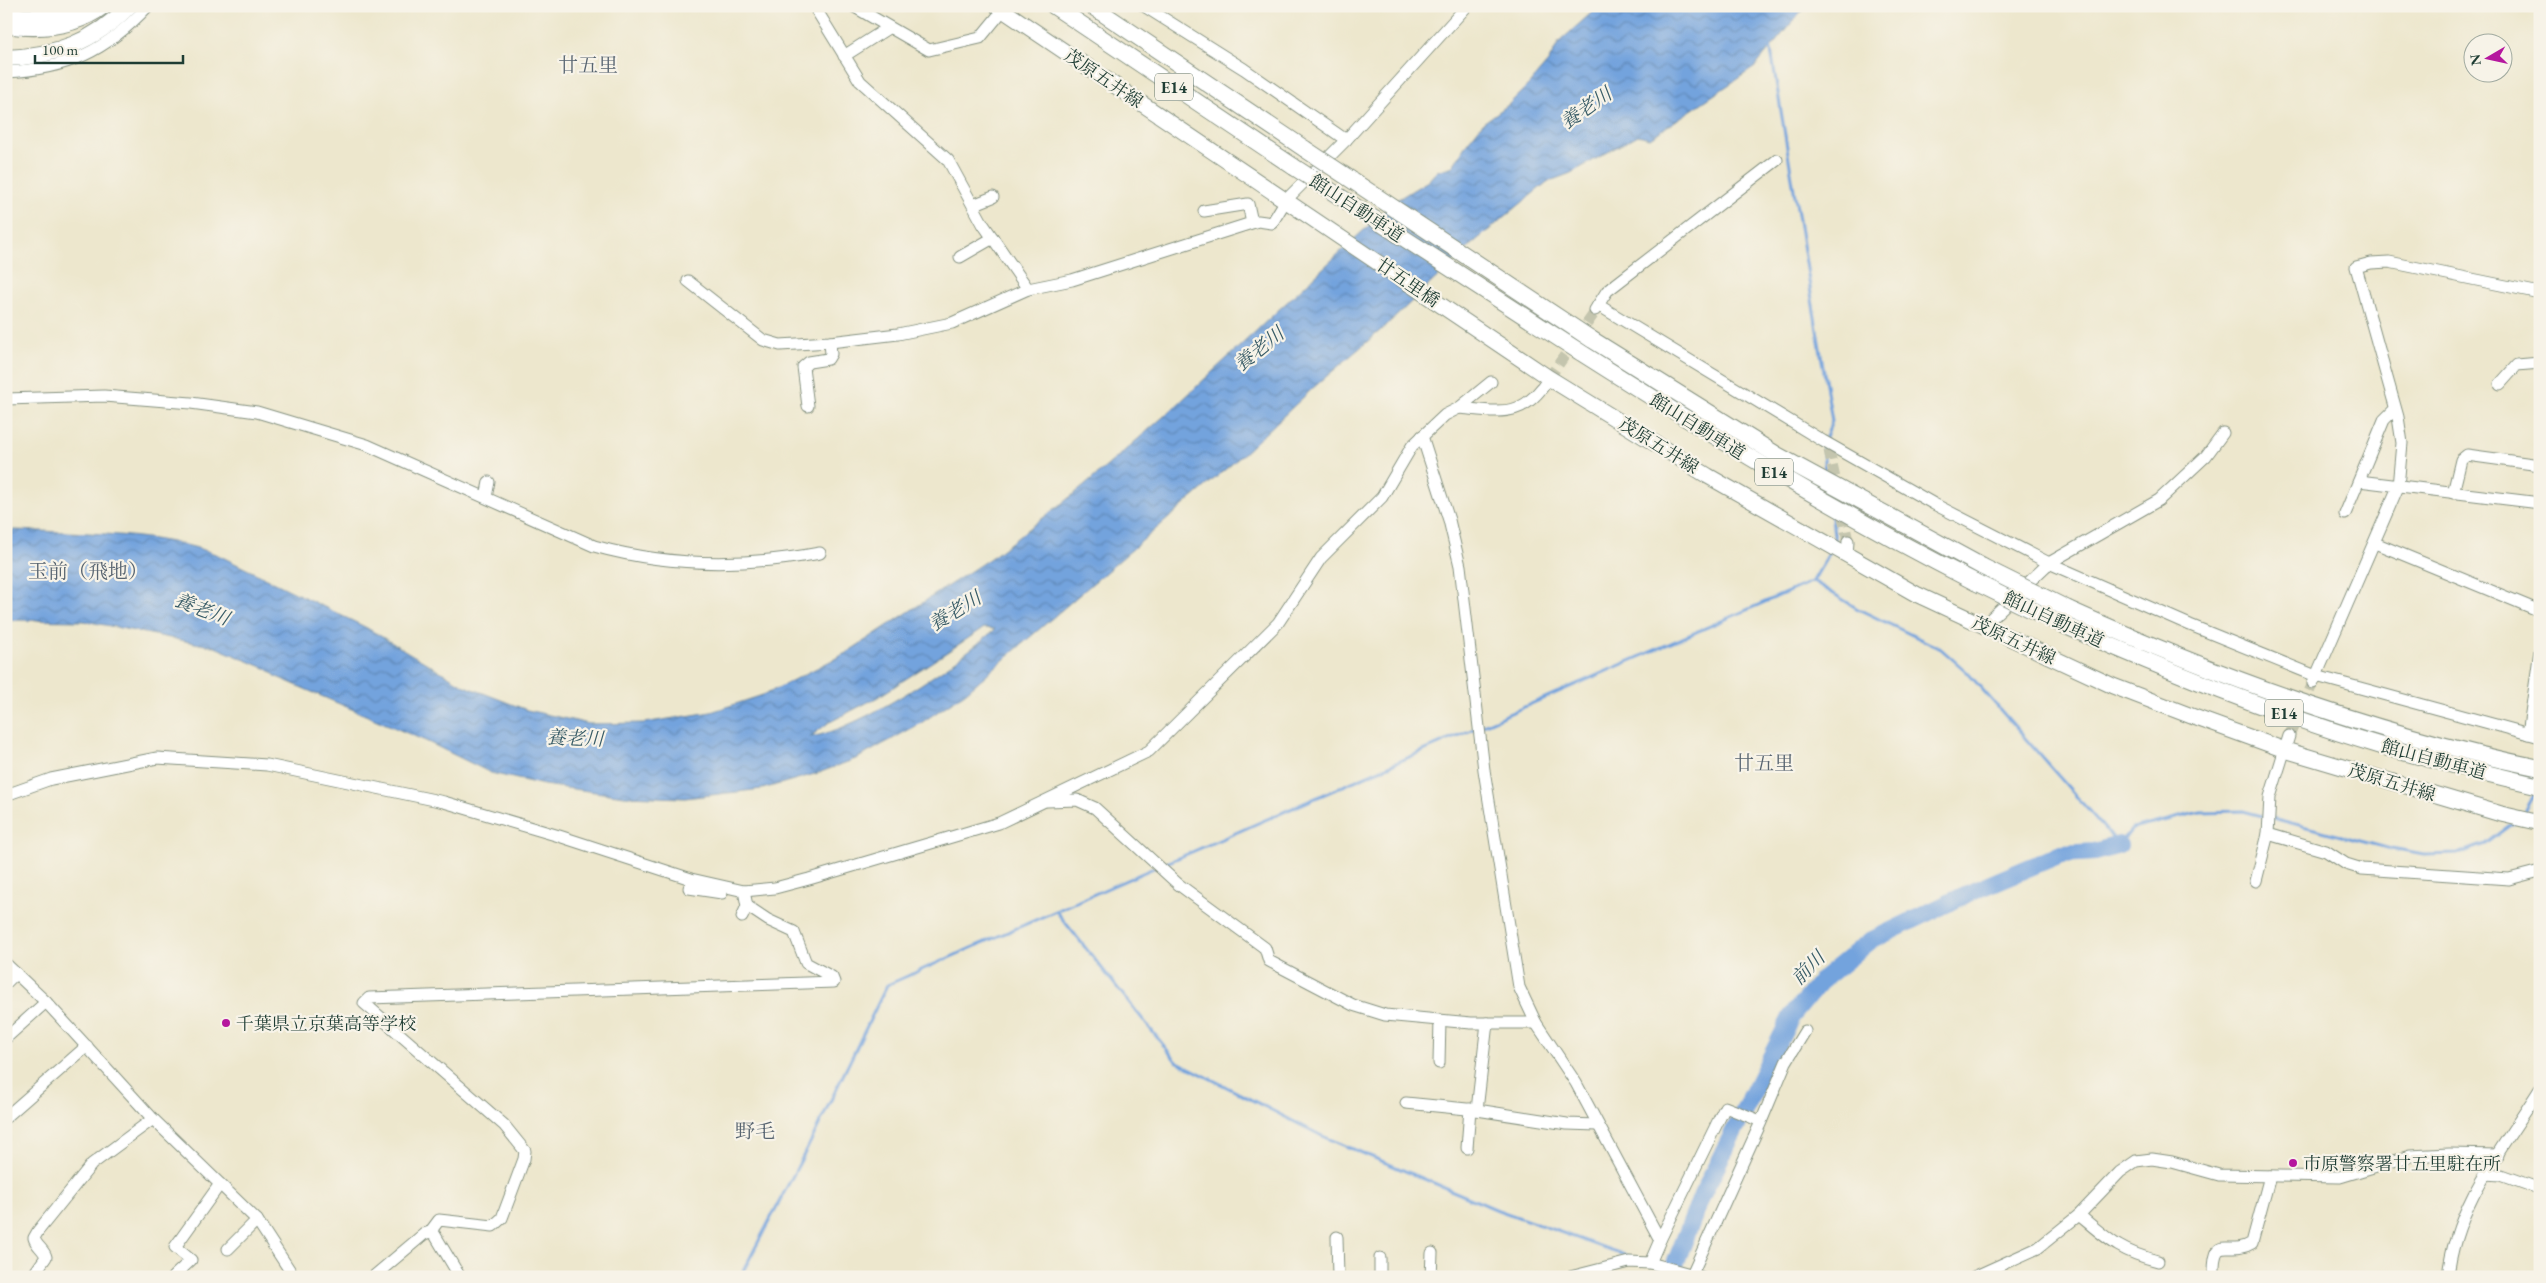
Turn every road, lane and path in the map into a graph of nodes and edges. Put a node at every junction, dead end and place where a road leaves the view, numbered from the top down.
1 (79, 6) edge
2 (104, 6) edge
3 (129, 6) edge
4 (148, 6) edge
5 (814, 6) edge
6 (853, 6) edge
7 (1054, 6) edge
8 (1092, 6) edge
9 (1144, 6) edge
10 (1467, 6) edge
11 (1000, 8) edge
12 (6, 13) edge
13 (6, 25) edge
14 (888, 28) junction
15 (844, 56) junction
16 (6, 58) edge
17 (6, 72) edge
18 (1346, 140) junction
19 (1777, 160) dead end
20 (993, 196) dead end
21 (1286, 200) junction
22 (973, 205) junction
23 (1204, 212) dead end
24 (1252, 222) junction
25 (993, 238) junction
26 (960, 257) dead end
27 (688, 281) dead end
28 (1028, 289) junction
29 (2540, 292) edge
30 (830, 342) junction
31 (2540, 363) edge
32 (1530, 364) joint
33 (1549, 378) junction
34 (1490, 382) dead end
35 (2500, 384) dead end
36 (6, 399) edge
37 (808, 406) dead end
38 (1459, 408) junction
39 (2395, 409) junction
40 (2223, 433) dead end
41 (1422, 436) junction
42 (2540, 465) edge
43 (2359, 481) junction
44 (489, 482) dead end
45 (2398, 487) junction
46 (2453, 493) junction
47 (486, 497) junction
48 (2540, 503) edge
49 (2345, 514) dead end
50 (1848, 541) tunnel mouth
51 (2375, 543) junction
52 (820, 553) dead end
53 (1848, 556) junction
54 (2049, 563) junction
55 (1979, 574) junction
56 (2540, 610) edge
57 (1983, 626) junction
58 (2540, 650) edge
59 (2314, 679) junction
60 (2534, 736) edge
61 (2287, 743) junction
62 (2540, 768) edge
63 (2540, 786) edge
64 (6, 795) edge
65 (1043, 802) junction
66 (2540, 823) edge
67 (2268, 834) junction
68 (2540, 871) edge
69 (2256, 881) dead end
70 (690, 888) dead end
71 (746, 898) junction
72 (742, 917) dead end
73 (6, 964) edge
74 (16, 973) junction
75 (6, 983) edge
76 (46, 1002) junction
77 (1440, 1020) junction
78 (1487, 1023) junction
79 (1536, 1023) junction
80 (1805, 1031) dead end
81 (6, 1038) edge
82 (87, 1046) junction
83 (1439, 1063) dead end
84 (2540, 1089) edge
85 (1406, 1103) dead end
86 (1474, 1109) junction
87 (6, 1117) edge
88 (153, 1120) junction
89 (1758, 1120) dead end
90 (1598, 1125) junction
91 (1467, 1148) dead end
92 (2498, 1155) junction
93 (2486, 1174) junction
94 (2270, 1176) junction
95 (220, 1184) junction
96 (2540, 1189) edge
97 (2079, 1215) junction
98 (257, 1220) junction
99 (430, 1232) junction
100 (1337, 1237) dead end
101 (1660, 1240) junction
102 (228, 1249) dead end
103 (1432, 1253) dead end
104 (1380, 1258) dead end
105 (2158, 1261) dead end
106 (1650, 1263) junction
107 (1696, 1275) edge
108 (32, 1277) edge
109 (173, 1277) edge
110 (294, 1277) edge
111 (373, 1277) edge
112 (460, 1277) edge
113 (1338, 1277) edge
114 (1380, 1277) edge
115 (1431, 1277) edge
116 (1570, 1277) edge
117 (1974, 1277) edge
118 (2214, 1277) edge
119 (2448, 1277) edge

1 - 12 highway
2 - 13 highway
3 - 16 highway
4 - 17 street
5 - 15 street
6 - 14 street
7 - 55 highway, 館山自動車道 / E14, bridge
8 - 55 highway, 館山自動車道 / E14, bridge
9 - 18 street
10 - 18 street
11 - 14 street
11 - 21 main road, 茂原五井線
14 - 15 street
15 - 22 street
18 - 21 street
19 - 54 street
20 - 22 street
21 - 24 street
21 - 32 main road, 廿五里橋
22 - 25 street
23 - 24 street
24 - 28 street
25 - 26 street
25 - 28 street
27 - 30 street
28 - 30 street
29 - 39 street
30 - 37 street
31 - 35 street
32 - 33 main road, 茂原五井線
33 - 38 street
33 - 53 main road, 茂原五井線
34 - 38 street
36 - 47 street
38 - 41 street
39 - 43 street
39 - 45 street
40 - 54 street
41 - 65 street
41 - 79 street
42 - 46 street
43 - 45 street
43 - 49 street
44 - 47 street
45 - 46 street
45 - 51 street
46 - 48 street
47 - 52 street
50 - 53 street
51 - 56 street
51 - 59 street
53 - 57 main road, 茂原五井線
54 - 57 street
54 - 59 street
55 - 62 highway, 館山自動車道 / E14, bridge
55 - 63 highway, 館山自動車道 / E14, bridge
57 - 61 main road, 茂原五井線
58 - 60 street
59 - 60 street
61 - 66 main road, 茂原五井線
61 - 67 street
64 - 71 street
65 - 71 street
65 - 77 street
67 - 68 street
67 - 69 street
70 - 71 street
71 - 72 street
71 - 99 street
73 - 74 street
74 - 75 street
74 - 76 street
76 - 81 street
76 - 82 street
77 - 78 street
77 - 83 street
78 - 79 street
78 - 86 street
79 - 90 street
80 - 107 street
82 - 87 street
82 - 88 street
84 - 92 street
85 - 86 street
86 - 90 street
86 - 91 street
88 - 95 street
88 - 108 street
89 - 101 street
90 - 101 street
92 - 93 street
92 - 94 street
93 - 96 street
93 - 119 street
94 - 97 street
94 - 118 street
95 - 98 street
95 - 109 street
97 - 105 street
97 - 117 street
98 - 102 street
98 - 110 street
99 - 111 street
99 - 112 street
100 - 113 street
101 - 106 street
103 - 115 street
104 - 114 street
106 - 107 street
106 - 116 street

